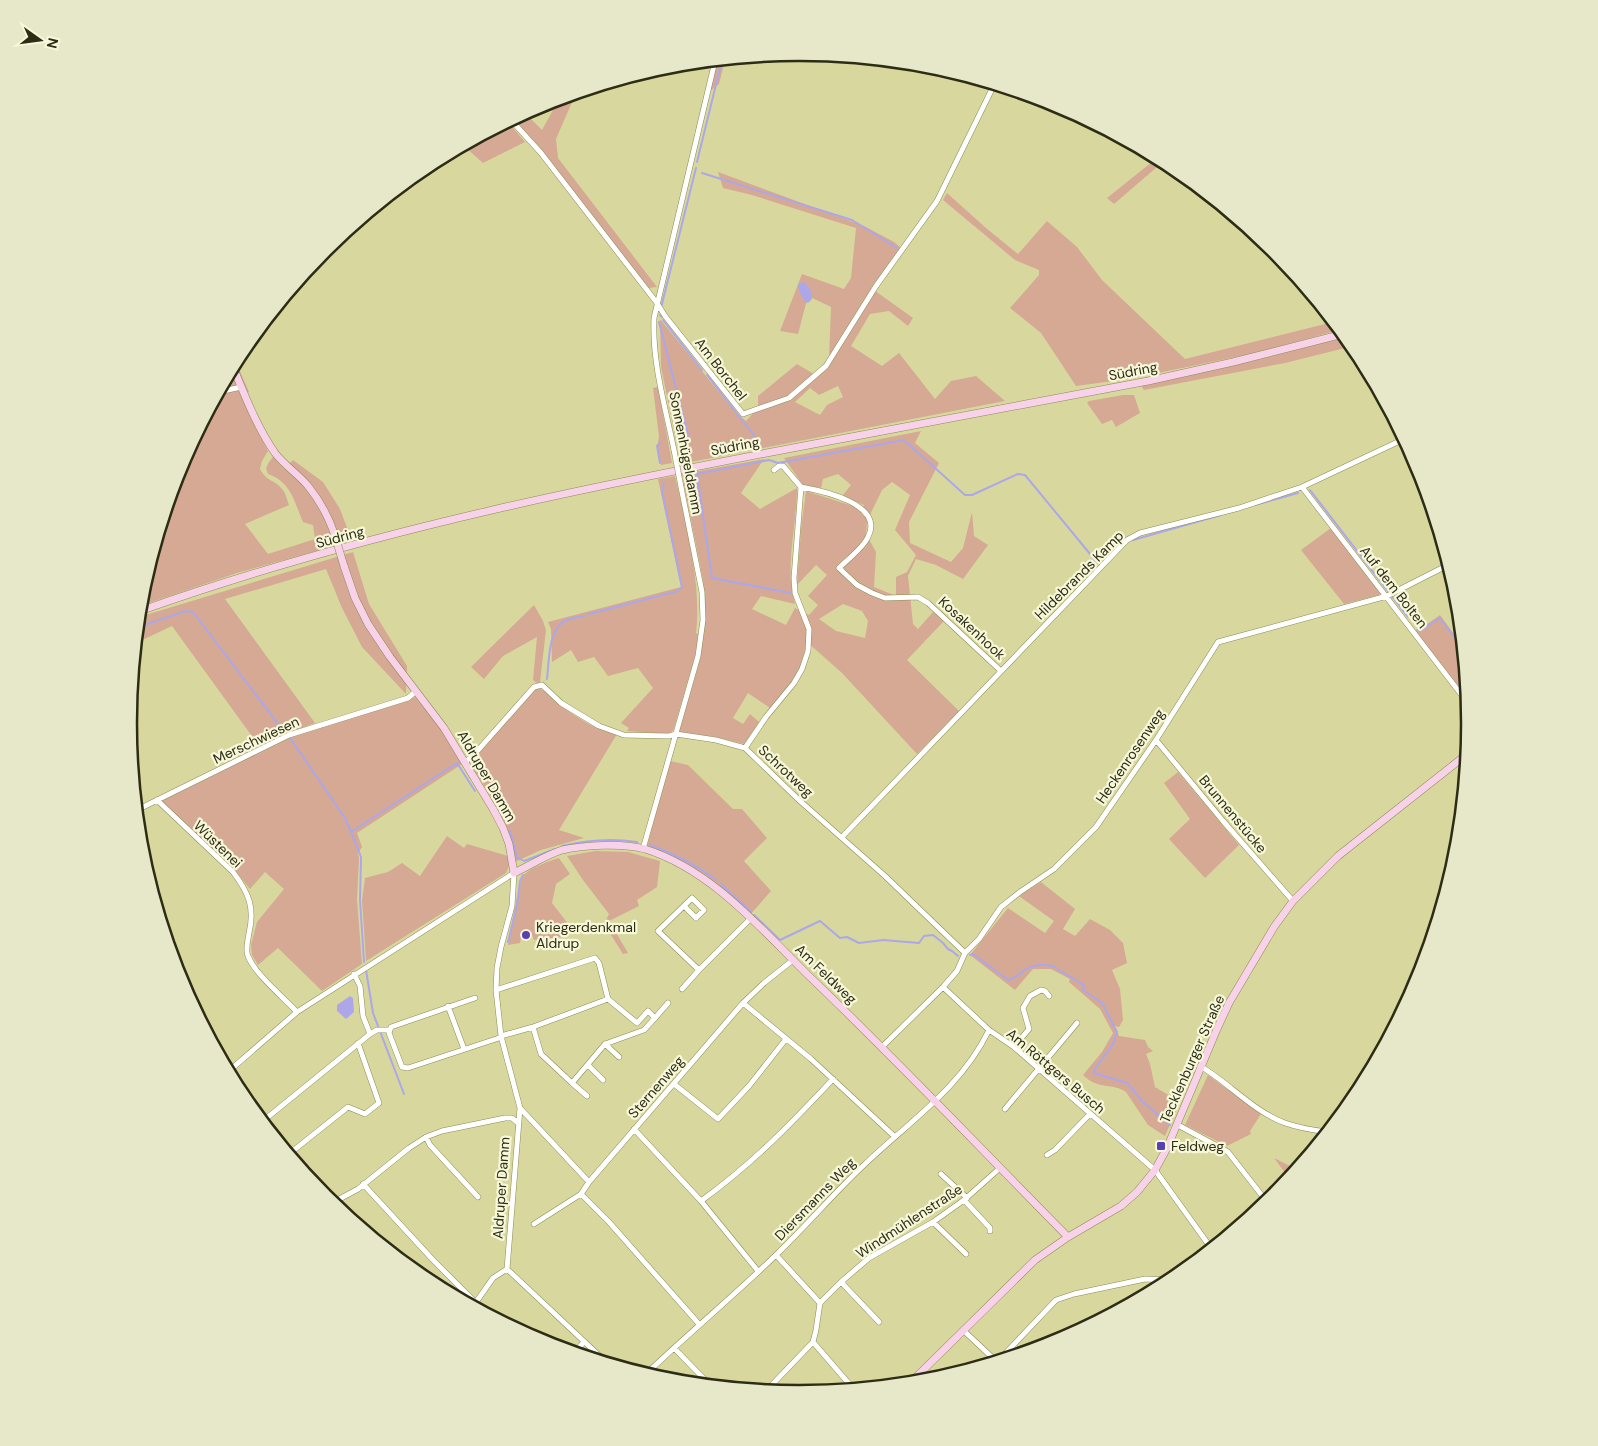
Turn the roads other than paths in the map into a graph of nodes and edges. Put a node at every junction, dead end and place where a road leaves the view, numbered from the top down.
1 (714, 67) edge
2 (991, 90) edge
3 (516, 125) edge
4 (656, 303) junction
5 (1335, 336) edge
6 (236, 376) edge
7 (241, 387) junction
8 (227, 390) edge
9 (1398, 442) edge
10 (774, 470) dead end
11 (802, 487) junction
12 (1302, 487) junction
13 (1442, 568) edge
14 (1387, 596) junction
15 (148, 609) edge
16 (1001, 671) junction
17 (416, 691) junction
18 (1460, 692) edge
19 (676, 734) junction
20 (1156, 740) junction
21 (745, 748) junction
22 (1459, 760) edge
23 (466, 762) junction
24 (157, 800) junction
25 (143, 807) edge
26 (842, 837) junction
27 (642, 849) junction
28 (514, 873) junction
29 (1293, 901) junction
30 (684, 906) dead end
31 (750, 919) junction
32 (965, 953) junction
33 (793, 960) junction
34 (699, 970) junction
35 (354, 974) junction
36 (943, 987) junction
37 (682, 989) dead end
38 (496, 990) junction
39 (1049, 996) dead end
40 (475, 998) dead end
41 (608, 999) junction
42 (668, 1003) dead end
43 (743, 1003) junction
44 (448, 1006) junction
45 (297, 1012) junction
46 (655, 1018) junction
47 (637, 1023) junction
48 (1077, 1023) dead end
49 (533, 1027) junction
50 (389, 1030) junction
51 (644, 1030) junction
52 (989, 1030) junction
53 (370, 1034) junction
54 (502, 1037) junction
55 (786, 1039) junction
56 (358, 1043) junction
57 (605, 1044) junction
58 (882, 1047) junction
59 (1014, 1047) junction
60 (464, 1049) junction
61 (619, 1057) dead end
62 (588, 1065) junction
63 (234, 1066) edge
64 (1200, 1066) junction
65 (1040, 1068) junction
66 (833, 1079) junction
67 (603, 1080) dead end
68 (572, 1083) junction
69 (674, 1084) junction
70 (587, 1096) dead end
71 (935, 1101) junction
72 (520, 1108) junction
73 (1005, 1109) dead end
74 (1090, 1114) junction
75 (268, 1117) edge
76 (518, 1123) junction
77 (1178, 1125) junction
78 (634, 1129) junction
79 (1320, 1131) edge
80 (894, 1136) junction
81 (426, 1137) junction
82 (294, 1151) edge
83 (1047, 1155) dead end
84 (1000, 1168) junction
85 (1155, 1170) junction
86 (941, 1174) dead end
87 (589, 1182) junction
88 (363, 1184) junction
89 (581, 1194) junction
90 (1262, 1196) edge
91 (478, 1198) dead end
92 (339, 1199) edge
93 (965, 1199) junction
94 (701, 1201) junction
95 (933, 1222) junction
96 (534, 1224) dead end
97 (990, 1231) dead end
98 (1068, 1237) junction
99 (1208, 1243) edge
100 (966, 1254) dead end
101 (776, 1255) junction
102 (507, 1269) junction
103 (758, 1272) junction
104 (1157, 1279) edge
105 (842, 1282) junction
106 (466, 1295) edge
107 (477, 1301) edge
108 (820, 1303) junction
109 (879, 1322) dead end
110 (699, 1324) junction
111 (963, 1330) junction
112 (584, 1342) junction
113 (813, 1342) junction
114 (579, 1347) edge
115 (674, 1348) junction
116 (1007, 1351) edge
117 (596, 1353) edge
118 (991, 1356) edge
119 (653, 1368) edge
120 (920, 1373) edge
121 (702, 1377) edge
122 (848, 1382) edge
123 (773, 1384) edge

1 - 4 street, Sonnenhügeldamm
2 - 4 street, Am Borchel
3 - 4 street, Am Borchel
4 - 19 street, Sonnenhügeldamm, bridge
5 - 15 street, Südring
6 - 7 street, Aldruper Damm
7 - 8 street
7 - 17 street, Aldruper Damm, bridge
9 - 12 street, Hildebrands Kamp
10 - 11 street
11 - 16 street, Kosakenhook
11 - 21 street
12 - 14 street, Auf dem Bolten
12 - 16 street, Hildebrands Kamp
13 - 14 street, Heckenrosenweg
14 - 18 street, Auf dem Bolten
14 - 20 street, Heckenrosenweg
16 - 26 street, Hildebrands Kamp
17 - 23 street, Aldruper Damm
17 - 24 street, Merschwiesen
19 - 21 street, Schrotweg
19 - 23 street, Schrotweg
19 - 27 street, Sonnenhügeldamm
20 - 29 street, Brunnenstücke
20 - 32 street, Heckenrosenweg
21 - 26 street, Schrotweg
22 - 29 street, Tecklenburger Straße
23 - 28 street, Aldruper Damm
24 - 25 street, Merschwiesen
24 - 45 street, Wüstenei
26 - 32 street, Schrotweg
27 - 28 street, Am Feldweg
27 - 31 street, Am Feldweg
28 - 35 street
28 - 38 street, Aldruper Damm
29 - 64 street, Tecklenburger Straße
30 - 34 street
31 - 33 street, Am Feldweg
31 - 34 street
32 - 36 street, Heckenrosenweg
33 - 43 street, Sternenweg
33 - 58 street, Am Feldweg
34 - 37 street
35 - 45 street
35 - 53 street
36 - 52 street, Am Röttgers Busch
36 - 58 street, Heckenrosenweg
38 - 41 street
38 - 54 street, Aldruper Damm
39 - 59 street
40 - 44 street
41 - 47 street
41 - 49 street
42 - 46 street
43 - 55 street
43 - 69 street, Sternenweg
44 - 50 street
44 - 60 street
45 - 63 street
46 - 47 street
46 - 51 street
47 - 51 street
48 - 65 street
49 - 54 street
49 - 68 street
50 - 53 street
50 - 60 street
51 - 57 street
52 - 59 street, Am Röttgers Busch
52 - 71 street, Diersmanns Weg
53 - 56 street
54 - 60 street
54 - 72 street, Aldruper Damm
55 - 66 street
55 - 69 street
56 - 75 street
56 - 82 street
57 - 61 street
57 - 62 street
58 - 71 street, Am Feldweg
59 - 65 street, Am Röttgers Busch
62 - 67 street
62 - 68 street
64 - 77 street, Tecklenburger Straße
64 - 79 street
65 - 73 street
65 - 74 street, Am Röttgers Busch
66 - 80 street
66 - 94 street
68 - 70 street
69 - 78 street, Sternenweg
71 - 80 street, Diersmanns Weg
71 - 84 street, Am Feldweg
72 - 76 street, Aldruper Damm
72 - 87 street
74 - 83 street
74 - 85 street, Am Röttgers Busch
76 - 81 street
76 - 102 street, Aldruper Damm
77 - 85 street, Tecklenburger Straße
77 - 90 street
78 - 87 street, Sternenweg
78 - 94 street
80 - 101 street, Diersmanns Weg
81 - 88 street
81 - 91 street
84 - 93 street, Windmühlenstraße
84 - 98 street, Am Feldweg
85 - 98 street, Tecklenburger Straße
85 - 99 street, Am Röttgers Busch
86 - 93 street
87 - 89 street, Sternenweg
88 - 92 street
88 - 106 street
89 - 96 street, Sternenweg
89 - 110 street
93 - 95 street, Windmühlenstraße
93 - 97 street
94 - 103 street
95 - 100 street
95 - 105 street, Windmühlenstraße
98 - 111 street, Tecklenburger Straße
101 - 103 street, Diersmanns Weg
101 - 108 street
102 - 107 street
102 - 112 street
103 - 110 street, Diersmanns Weg
104 - 116 street
105 - 108 street, Windmühlenstraße
105 - 109 street
108 - 113 street
110 - 115 street, Diersmanns Weg
111 - 118 street
111 - 120 street, Tecklenburger Straße
112 - 114 street
112 - 117 street
113 - 122 street
113 - 123 street
115 - 119 street, Diersmanns Weg
115 - 121 street

